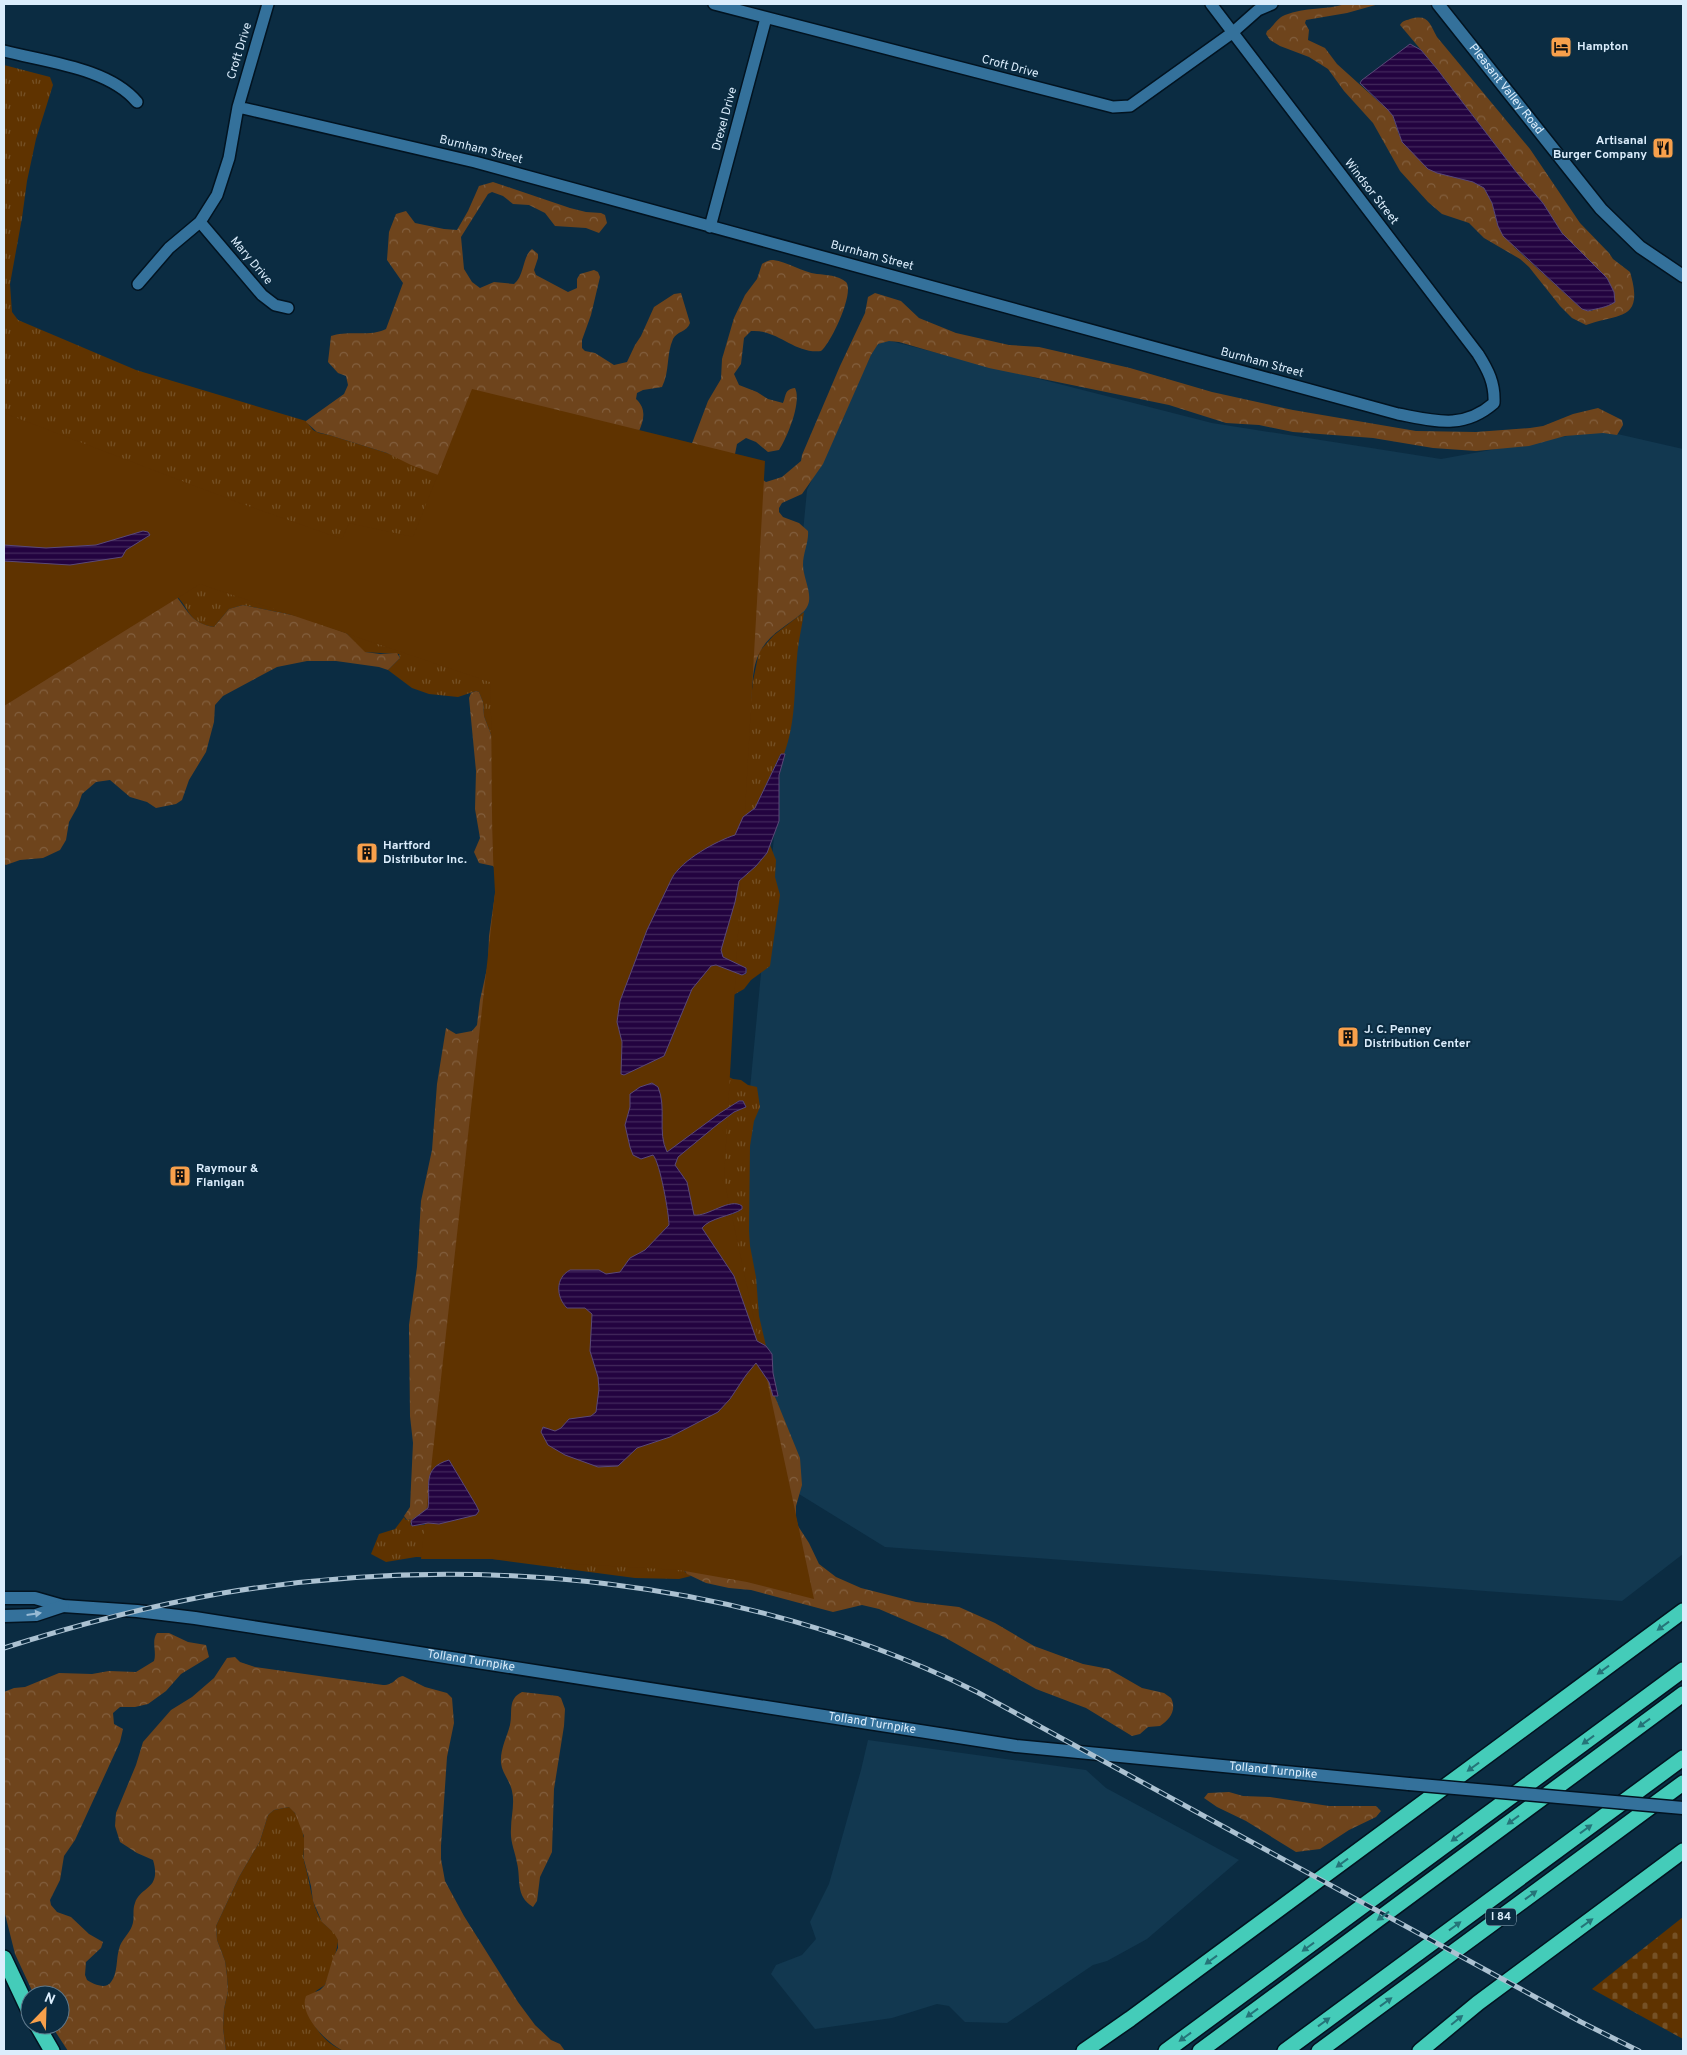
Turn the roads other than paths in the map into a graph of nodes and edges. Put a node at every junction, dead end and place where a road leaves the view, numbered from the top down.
1 (268, 4) edge
2 (714, 4) edge
3 (1211, 4) edge
4 (1272, 4) edge
5 (1438, 4) edge
6 (766, 18) junction
7 (1232, 33) junction
8 (4, 52) edge
9 (137, 102) dead end
10 (238, 107) junction
11 (200, 222) junction
12 (710, 226) junction
13 (1683, 276) edge
14 (138, 284) dead end
15 (288, 308) dead end
16 (1494, 403) joint
17 (4, 1598) edge
18 (63, 1606) junction
19 (1683, 1611) edge
20 (4, 1616) edge
21 (1683, 1670) edge
22 (1683, 1694) edge
23 (1683, 1758) edge
24 (1683, 1782) edge
25 (1683, 1808) edge
26 (1683, 1851) edge
27 (4, 1958) edge
28 (20, 1992) edge
29 (43, 2035) edge
30 (52, 2051) edge
31 (1084, 2051) edge
32 (1166, 2051) edge
33 (1200, 2051) edge
34 (1285, 2051) edge
35 (1319, 2051) edge
36 (1420, 2051) edge

1 - 10 street, Croft Drive
2 - 6 street, Croft Drive
3 - 7 street, Windsor Street
4 - 7 street, Croft Drive
5 - 13 main road, Pleasant Valley Road
6 - 7 street, Croft Drive
6 - 12 street, Drexel Drive
7 - 16 street, Windsor Street
8 - 9 street
10 - 11 street, Croft Drive
10 - 12 street, Burnham Street
11 - 14 street, Croft Drive
11 - 15 street, Mary Drive
12 - 16 street, Burnham Street
17 - 18 main road, Tolland Turnpike
20 -> 18 main road, Tolland Turnpike
18 - 25 main road, Tolland Turnpike, bridge
19 -> 31 highway
21 -> 32 highway
22 -> 33 highway
34 -> 23 highway
35 -> 24 highway, I 84
36 -> 26 highway
27 - 28 highway
29 - 30 highway

